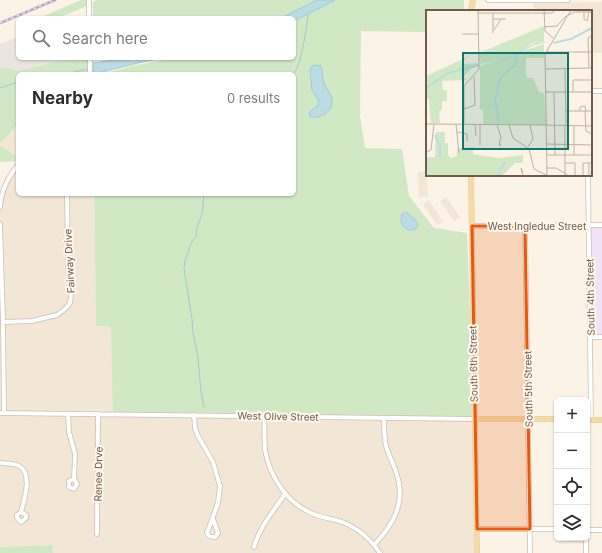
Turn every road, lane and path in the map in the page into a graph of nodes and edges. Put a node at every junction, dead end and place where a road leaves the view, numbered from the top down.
1 (89, 0) edge
2 (473, 0) edge
3 (488, 0) edge
4 (568, 0) edge
5 (471, 10) edge
6 (89, 16) edge
7 (90, 60) edge
8 (90, 72) edge
9 (16, 168) edge
10 (471, 176) edge
11 (588, 176) edge
12 (67, 196) edge
13 (0, 207) edge
14 (0, 224) edge
15 (589, 225) junction
16 (602, 225) edge
17 (472, 226) junction
18 (525, 226) junction
19 (3, 322) junction
20 (590, 337) junction
21 (602, 337) edge
22 (589, 397) edge
23 (2, 413) edge
24 (68, 414) junction
25 (98, 414) junction
26 (194, 415) junction
27 (264, 416) junction
28 (384, 418) junction
29 (474, 418) junction
30 (528, 419) junction
31 (554, 419) edge
32 (590, 420) edge
33 (602, 420) edge
34 (0, 463) edge
35 (74, 480) dead end
36 (286, 494) junction
37 (21, 512) dead end
38 (213, 519) dead end
39 (477, 529) junction
40 (530, 529) junction
41 (554, 529) edge
42 (590, 530) edge
43 (602, 530) edge
44 (97, 534) dead end
45 (586, 541) edge
46 (374, 545) junction
47 (254, 547) dead end
48 (380, 553) edge
49 (477, 553) edge
50 (530, 553) edge
51 (586, 553) edge

1 - 6 street
2 - 5 main road
3 - 4 street
7 - 8 street
9 - 13 street
10 - 17 main road, South 6th Street
11 - 15 street, South 4th Street
12 - 19 street, Fairway Drive
14 - 19 street
15 - 16 street, West Ingledue Street
15 - 18 street, West Ingledue Street
15 - 20 street, South 4th Street
17 - 18 street, West Ingledue Street
17 - 29 main road, South 6th Street
18 - 30 street, South 5th Street
19 - 23 street
20 - 21 street
20 - 22 street, South 4th Street
23 - 24 street, West Olive Street
24 - 25 street, West Olive Street
24 - 35 street
25 - 26 street, West Olive Street
25 - 44 street, Renee Drve
26 - 27 street, West Olive Street
26 - 38 street
27 - 28 street, West Olive Street
27 - 36 street
28 - 29 street, West Olive Street
28 - 46 street
29 - 30 main road, West Olive Street
29 - 39 main road, South 6th Street
30 - 31 main road, West Olive Street
30 - 40 street, South 5th Street
32 - 33 main road
34 - 37 street
36 - 46 street
36 - 47 street
39 - 40 street
39 - 49 main road, South 6th Street
40 - 41 street
40 - 50 street, South 5th Street
42 - 43 street
45 - 51 street
46 - 48 street

